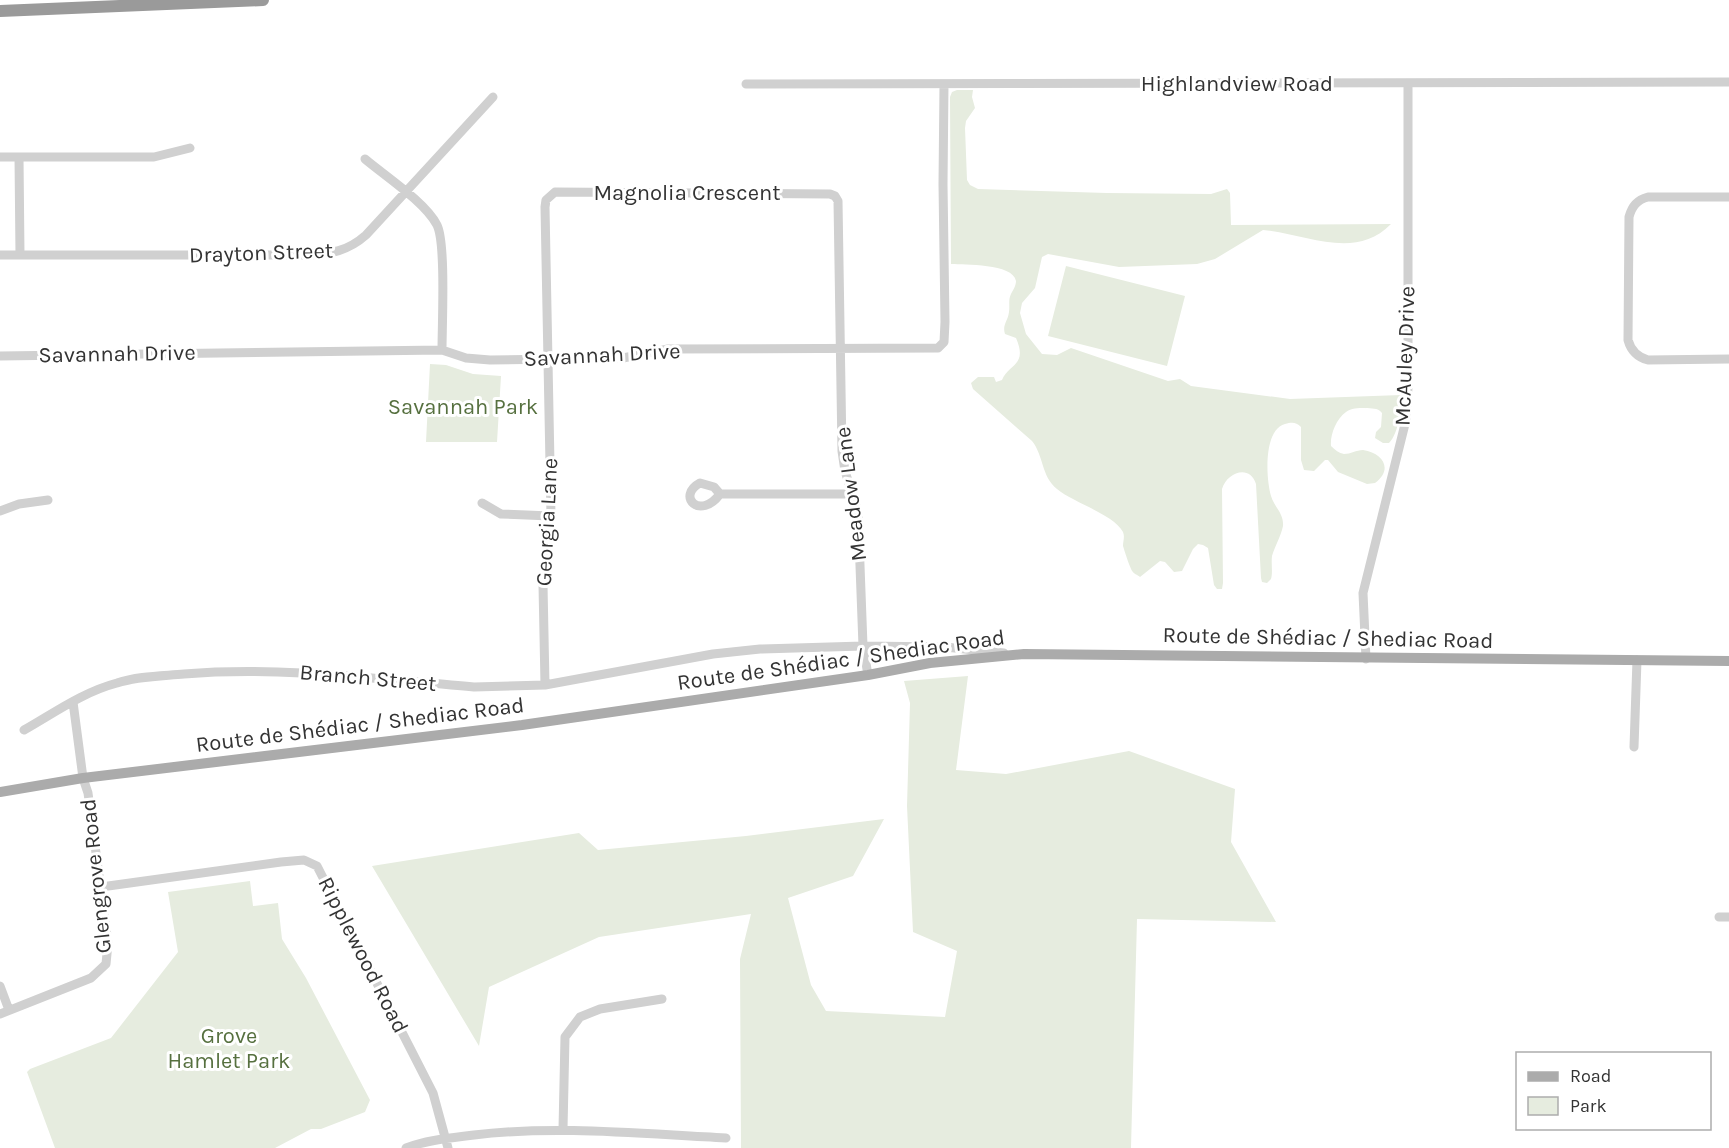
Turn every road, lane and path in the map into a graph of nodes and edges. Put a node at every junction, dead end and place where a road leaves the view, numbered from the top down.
1 (263, 0) edge
2 (0, 11) edge
3 (1729, 82) edge
4 (746, 84) dead end
5 (944, 84) junction
6 (1408, 84) junction
7 (493, 97) dead end
8 (190, 148) dead end
9 (0, 157) edge
10 (20, 157) junction
11 (365, 159) dead end
12 (405, 193) junction
13 (1729, 196) edge
14 (0, 255) edge
15 (20, 255) junction
16 (442, 350) junction
17 (841, 350) junction
18 (0, 356) edge
19 (1729, 359) edge
20 (549, 360) junction
21 (720, 494) dead end
22 (851, 494) junction
23 (48, 500) dead end
24 (482, 503) dead end
25 (0, 511) edge
26 (551, 516) junction
27 (862, 646) junction
28 (1024, 654) junction
29 (1366, 659) junction
30 (1636, 660) junction
31 (1729, 661) edge
32 (868, 675) junction
33 (545, 685) junction
34 (73, 702) junction
35 (24, 730) dead end
36 (1634, 747) dead end
37 (83, 778) junction
38 (0, 792) edge
39 (101, 888) junction
40 (0, 986) edge
41 (662, 999) dead end
42 (4, 1012) edge
43 (563, 1129) junction
44 (696, 1136) junction
45 (726, 1138) dead end
46 (448, 1143) edge
47 (406, 1148) edge
48 (696, 1148) edge

1 - 2 highway
3 - 6 street, Highlandview Road
4 - 5 street, Highlandview Road
5 - 6 street, Highlandview Road
5 - 17 street, Savannah Drive
6 - 29 street, McAuley Drive
7 - 12 street, Drayton Street
8 - 10 street
9 - 10 street
10 - 15 street
11 - 12 street
12 - 15 street, Drayton Street
12 - 16 street
13 - 19 street
14 - 15 street, Drayton Street
16 - 18 street, Savannah Drive
16 - 20 street, Savannah Drive
17 - 20 street, Savannah Drive
17 - 20 street, Magnolia Crescent
17 - 22 street, Meadow Lane
20 - 26 street, Georgia Lane
21 - 22 street
22 - 27 street, Meadow Lane
23 - 25 street
24 - 26 street
26 - 33 street, Georgia Lane
27 - 28 street, Branch Street
27 - 32 street, Meadow Lane
27 - 33 street, Branch Street
28 - 29 main road, Route de Shédiac / Shediac Road
28 - 32 main road, Route de Shédiac / Shediac Road
29 - 30 main road, Route de Shédiac / Shediac Road
30 - 31 main road, Route de Shédiac / Shediac Road
30 - 36 street
32 - 37 main road, Route de Shédiac / Shediac Road
33 - 34 street, Branch Street
34 - 35 street, Branch Street
34 - 37 street
37 - 38 main road, Route de Shédiac / Shediac Road
37 - 39 street, Glengrove Road
39 - 42 street, Glengrove Road
39 - 46 street, Ripplewood Road
40 - 42 street
41 - 43 street
43 - 44 street
43 - 46 street
44 - 45 street
44 - 48 street
46 - 47 street

